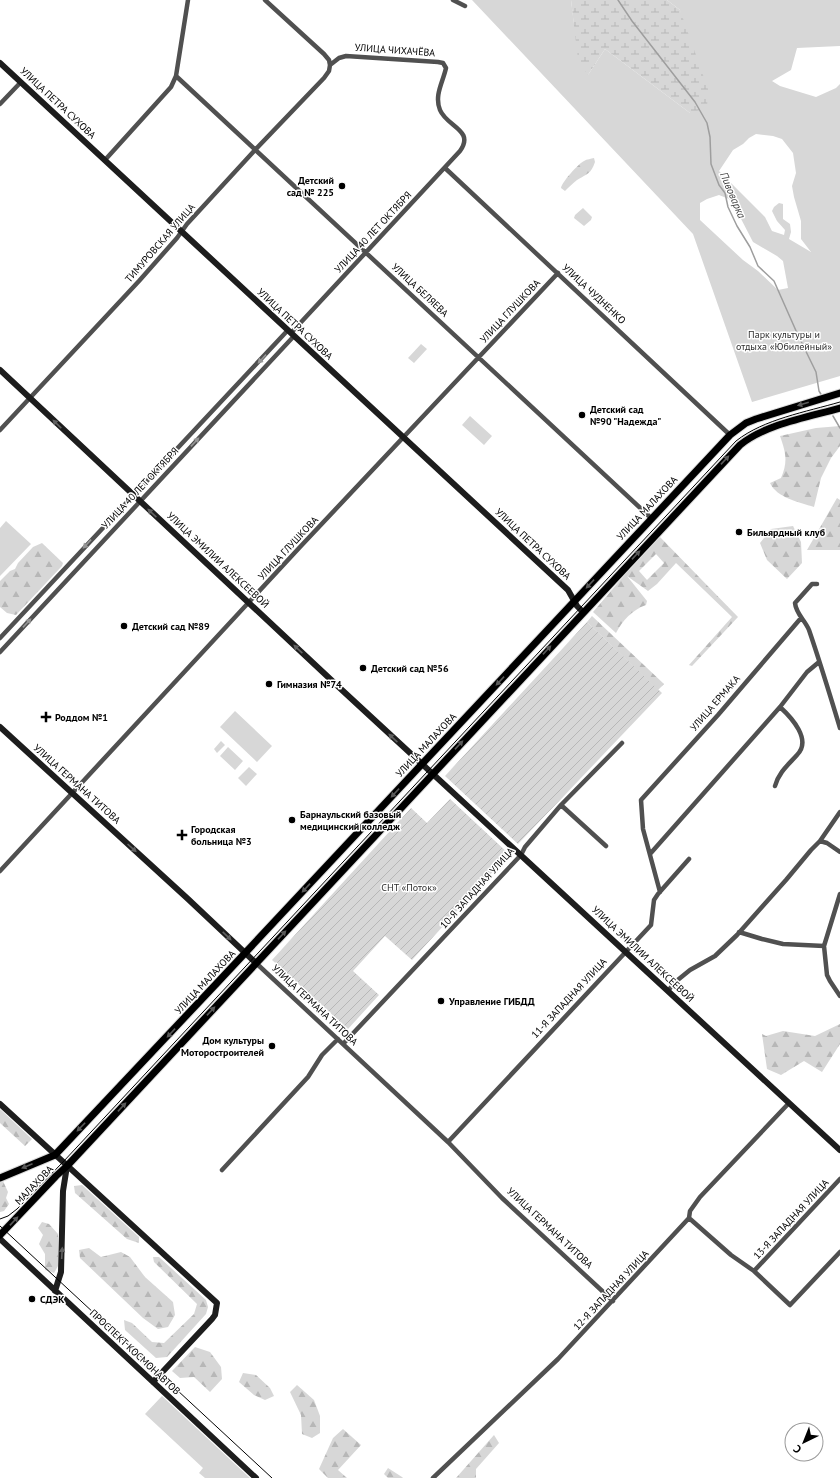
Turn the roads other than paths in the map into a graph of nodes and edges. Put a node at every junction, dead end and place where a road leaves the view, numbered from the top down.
1 (188, 0) edge
2 (266, 0) edge
3 (453, 0) edge
4 (465, 6) dead end
5 (0, 64) edge
6 (330, 65) junction
7 (176, 76) junction
8 (21, 82) junction
9 (0, 104) edge
10 (466, 141) joint
11 (255, 150) junction
12 (105, 160) junction
13 (445, 168) junction
14 (181, 231) junction
15 (366, 253) junction
16 (558, 273) junction
17 (291, 333) junction
18 (479, 358) junction
19 (0, 370) edge
20 (840, 393) edge
21 (30, 398) junction
22 (840, 408) edge
23 (0, 430) edge
24 (730, 435) junction
25 (404, 438) junction
26 (133, 495) junction
27 (140, 502) junction
28 (652, 518) junction
29 (817, 584) dead end
30 (574, 601) junction
31 (249, 603) junction
32 (583, 612) junction
33 (801, 618) junction
34 (0, 638) edge
35 (0, 652) edge
36 (819, 662) junction
37 (780, 707) junction
38 (0, 727) edge
39 (840, 728) edge
40 (622, 743) dead end
41 (422, 764) junction
42 (432, 774) junction
43 (776, 786) dead end
44 (72, 794) junction
45 (561, 805) junction
46 (840, 812) edge
47 (820, 841) junction
48 (606, 846) dead end
49 (840, 852) edge
50 (650, 854) junction
51 (521, 855) junction
52 (689, 859) dead end
53 (0, 871) edge
54 (660, 892) junction
55 (840, 894) edge
56 (740, 932) junction
57 (824, 946) junction
58 (626, 951) junction
59 (245, 953) junction
60 (256, 963) junction
61 (668, 991) junction
62 (840, 996) edge
63 (338, 1039) junction
64 (343, 1044) junction
65 (789, 1103) junction
66 (0, 1104) edge
67 (448, 1142) junction
68 (840, 1150) edge
69 (55, 1155) junction
70 (67, 1166) junction
71 (222, 1170) dead end
72 (0, 1178) edge
73 (840, 1179) edge
74 (689, 1218) junction
75 (0, 1235) edge
76 (0, 1240) edge
77 (840, 1252) edge
78 (754, 1271) junction
79 (55, 1291) junction
80 (613, 1301) junction
81 (153, 1382) junction
82 (256, 1478) edge
83 (433, 1478) edge

1 - 7 street
2 - 6 street
3 - 4 street
5 - 8 street, УЛИЦА ПЕТРА СУХОВА
6 - 10 street, УЛИЦА ЧИХАЧЁВА
6 - 11 street, ТИМУРОВСКАЯ УЛИЦА
7 - 11 street, УЛИЦА БЕЛЯЕВА
7 - 12 street
8 - 9 street
8 - 12 street, УЛИЦА ПЕТРА СУХОВА
10 - 13 street, УЛИЦА 40 ЛЕТ ОКТЯБРЯ
11 - 14 street, ТИМУРОВСКАЯ УЛИЦА
11 - 15 street, УЛИЦА БЕЛЯЕВА
12 - 14 street, УЛИЦА ПЕТРА СУХОВА
13 - 15 street, УЛИЦА 40 ЛЕТ ОКТЯБРЯ
13 - 16 street, УЛИЦА ЧУДНЕНКО
14 - 17 street, УЛИЦА ПЕТРА СУХОВА
14 - 21 street, ТИМУРОВСКАЯ УЛИЦА
15 - 17 street, УЛИЦА 40 ЛЕТ ОКТЯБРЯ
15 - 18 street, УЛИЦА БЕЛЯЕВА
16 - 18 street, УЛИЦА ГЛУШКОВА
16 - 24 street, УЛИЦА ЧУДНЕНКО
17 - 25 street, УЛИЦА ПЕТРА СУХОВА
17 -> 26 street, УЛИЦА 40 ЛЕТ ОКТЯБРЯ
27 -> 17 street, УЛИЦА 40 ЛЕТ ОКТЯБРЯ
18 - 25 street, УЛИЦА ГЛУШКОВА
18 - 28 street, УЛИЦА БЕЛЯЕВА
19 - 21 street, УЛИЦА ЭМИЛИИ АЛЕКСЕЕВОЙ
20 -> 24 main road, УЛИЦА МАЛАХОВА
21 - 23 street, ТИМУРОВСКАЯ УЛИЦА
26 -> 21 street, УЛИЦА ЭМИЛИИ АЛЕКСЕЕВОЙ
32 -> 22 main road
24 - 28 main road, УЛИЦА МАЛАХОВА
25 - 30 street, УЛИЦА ПЕТРА СУХОВА
25 - 31 street, УЛИЦА ГЛУШКОВА
26 - 27 street, УЛИЦА ЭМИЛИИ АЛЕКСЕЕВОЙ
26 -> 34 street, УЛИЦА 40 ЛЕТ ОКТЯБРЯ
31 -> 27 street, УЛИЦА ЭМИЛИИ АЛЕКСЕЕВОЙ
35 -> 27 street, УЛИЦА 40 ЛЕТ ОКТЯБРЯ
28 -> 30 main road, УЛИЦА МАЛАХОВА
29 - 33 street
30 - 32 street, УЛИЦА ПЕТРА СУХОВА
30 -> 41 main road, УЛИЦА МАЛАХОВА
41 -> 31 street, УЛИЦА ЭМИЛИИ АЛЕКСЕЕВОЙ
31 - 44 street, УЛИЦА ГЛУШКОВА
42 -> 32 main road
33 - 36 street
33 - 50 street, УЛИЦА ЕРМАКА
36 - 37 street
36 - 39 street
37 - 43 street
37 - 50 street
38 - 44 street, УЛИЦА ГЕРМАНА ТИТОВА
40 - 45 street, 10-Я ЗАПАДНАЯ УЛИЦА
41 - 42 street, УЛИЦА ЭМИЛИИ АЛЕКСЕЕВОЙ
41 -> 59 main road, УЛИЦА МАЛАХОВА
42 - 51 street, УЛИЦА ЭМИЛИИ АЛЕКСЕЕВОЙ
60 -> 42 main road
44 - 53 street, УЛИЦА ГЛУШКОВА
44 -> 59 street, УЛИЦА ГЕРМАНА ТИТОВА
45 - 48 street
45 - 51 street, 10-Я ЗАПАДНАЯ УЛИЦА
46 - 47 street
47 - 49 street
47 - 56 street
50 - 54 street
51 - 58 street, УЛИЦА ЭМИЛИИ АЛЕКСЕЕВОЙ
51 - 64 street, 10-Я ЗАПАДНАЯ УЛИЦА
52 - 54 street, 11-Я ЗАПАДНАЯ УЛИЦА
54 - 58 street, 11-Я ЗАПАДНАЯ УЛИЦА
55 - 57 street
56 - 57 street
56 - 61 street
57 - 62 street
58 - 61 street, УЛИЦА ЭМИЛИИ АЛЕКСЕЕВОЙ
58 - 67 street, 11-Я ЗАПАДНАЯ УЛИЦА
59 - 60 street, УЛИЦА ГЕРМАНА ТИТОВА
59 -> 69 main road, УЛИЦА МАЛАХОВА
60 - 63 street, УЛИЦА ГЕРМАНА ТИТОВА
70 -> 60 main road
61 - 65 street, УЛИЦА ЭМИЛИИ АЛЕКСЕЕВОЙ
63 - 64 street, УЛИЦА ГЕРМАНА ТИТОВА
63 - 71 street
64 - 67 street, УЛИЦА ГЕРМАНА ТИТОВА
65 - 68 street, УЛИЦА ЭМИЛИИ АЛЕКСЕЕВОЙ
65 - 74 street, 12-Я ЗАПАДНАЯ УЛИЦА
66 - 69 street
67 - 80 street, УЛИЦА ГЕРМАНА ТИТОВА
69 - 70 street
69 -> 72 main road, МАЛАХОВА
75 -> 70 main road, МАЛАХОВА
79 -> 70 street
70 - 81 street
73 - 78 street, 13-Я ЗАПАДНАЯ УЛИЦА
74 - 78 street
74 - 80 street, 12-Я ЗАПАДНАЯ УЛИЦА
76 - 79 street, ПРОСПЕКТ КОСМОНАВТОВ
77 - 78 street
79 - 81 street, ПРОСПЕКТ КОСМОНАВТОВ
80 - 83 street, 12-Я ЗАПАДНАЯ УЛИЦА
81 - 82 street, ПРОСПЕКТ КОСМОНАВТОВ

